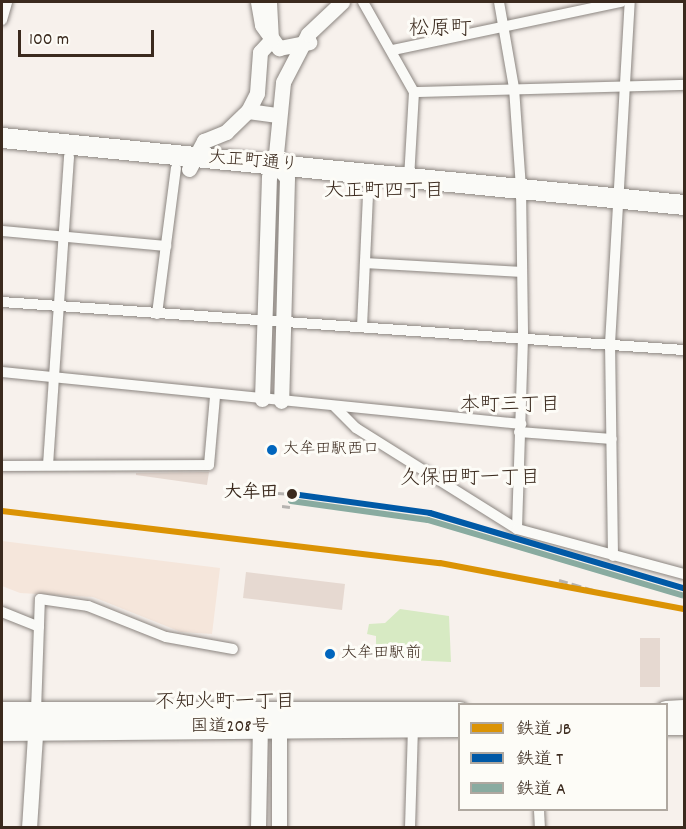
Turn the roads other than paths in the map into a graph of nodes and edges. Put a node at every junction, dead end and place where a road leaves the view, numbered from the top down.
1 (7, 2) edge
2 (258, 2) edge
3 (269, 2) edge
4 (342, 2) edge
5 (352, 2) edge
6 (363, 2) edge
7 (499, 2) edge
8 (621, 2) edge
9 (630, 2) edge
10 (2, 20) edge
11 (503, 26) junction
12 (271, 40) junction
13 (303, 44) junction
14 (393, 50) junction
15 (684, 85) edge
16 (625, 87) junction
17 (514, 88) junction
18 (414, 92) junction
19 (248, 111) junction
20 (278, 115) junction
21 (2, 138) edge
22 (2, 151) edge
23 (69, 158) junction
24 (185, 165) junction
25 (277, 173) junction
26 (409, 178) junction
27 (368, 181) junction
28 (521, 195) junction
29 (620, 204) junction
30 (684, 205) edge
31 (684, 218) edge
32 (2, 231) edge
33 (64, 237) junction
34 (166, 246) junction
35 (365, 263) junction
36 (522, 272) junction
37 (2, 302) edge
38 (60, 307) junction
39 (157, 314) junction
40 (263, 321) junction
41 (282, 322) junction
42 (362, 327) junction
43 (523, 338) junction
44 (610, 344) junction
45 (684, 350) edge
46 (2, 372) edge
47 (53, 378) junction
48 (214, 397) junction
49 (262, 399) junction
50 (281, 401) junction
51 (335, 407) junction
52 (520, 428) junction
53 (612, 439) junction
54 (48, 465) junction
55 (2, 466) edge
56 (518, 529) junction
57 (613, 556) junction
58 (684, 574) edge
59 (2, 612) edge
60 (39, 627) junction
61 (233, 648) dead end
62 (668, 711) edge
63 (684, 711) edge
64 (2, 712) edge
65 (458, 712) edge
66 (270, 720) junction
67 (35, 721) junction
68 (668, 725) edge
69 (684, 725) edge
70 (413, 727) junction
71 (458, 727) edge
72 (2, 731) edge
73 (539, 811) edge
74 (29, 828) edge
75 (258, 828) edge
76 (279, 828) edge
77 (410, 828) edge
78 (540, 828) edge

1 - 10 street
2 - 12 street
3 - 12 street
4 - 13 street
5 - 13 street
6 - 14 street
7 - 11 street
8 - 11 street
9 - 16 street
11 - 14 street
11 - 17 street
12 - 13 street
12 - 19 street
13 - 20 street
14 - 18 street
15 - 16 street
16 - 17 street
16 - 29 street
17 - 18 street
17 - 28 street
18 - 26 street
19 - 20 street
19 - 24 street
20 - 25 street
21 - 24 highway, 大正町通り
22 - 23 highway, 大正町通り
23 - 24 highway, 大正町通り
23 - 33 street
24 - 25 highway, 大正町通り
24 - 34 street
25 - 27 highway, 大正町通り
25 - 40 street
25 - 41 street
26 - 27 highway, 大正町通り
26 - 28 highway, 大正町通り
27 - 28 highway, 大正町通り
27 - 35 street
28 - 29 highway, 大正町通り
28 - 36 street
29 - 30 highway, 大正町通り
29 - 31 highway, 大正町通り
29 - 44 street
32 - 33 street
33 - 34 street
33 - 38 street
34 - 39 street
35 - 36 street
35 - 42 street
36 - 43 street
37 - 38 street
38 - 39 street
38 - 47 street
39 - 40 street
40 - 41 street
40 - 49 street
41 - 42 street
41 - 50 street
42 - 43 street
43 - 44 street
43 - 52 street
44 - 45 street
44 - 53 street
46 - 47 street
47 - 48 street
47 - 54 street
48 - 49 street
48 - 54 street
49 - 50 street
50 - 51 street
51 - 52 street
51 - 56 street
52 - 53 street
52 - 56 street
53 - 57 street
54 - 55 street
56 - 57 street
57 - 58 street
59 - 60 street
60 - 61 street
60 - 67 street
62 - 63 highway
64 - 67 highway, 国道208号
65 - 66 highway, 国道208号
66 - 67 highway, 国道208号
66 - 70 highway, 国道208号
66 - 75 street
66 - 76 street
67 - 72 highway, 国道208号
67 - 74 street
68 - 69 highway
70 - 71 highway, 国道208号
70 - 77 street
73 - 78 street

